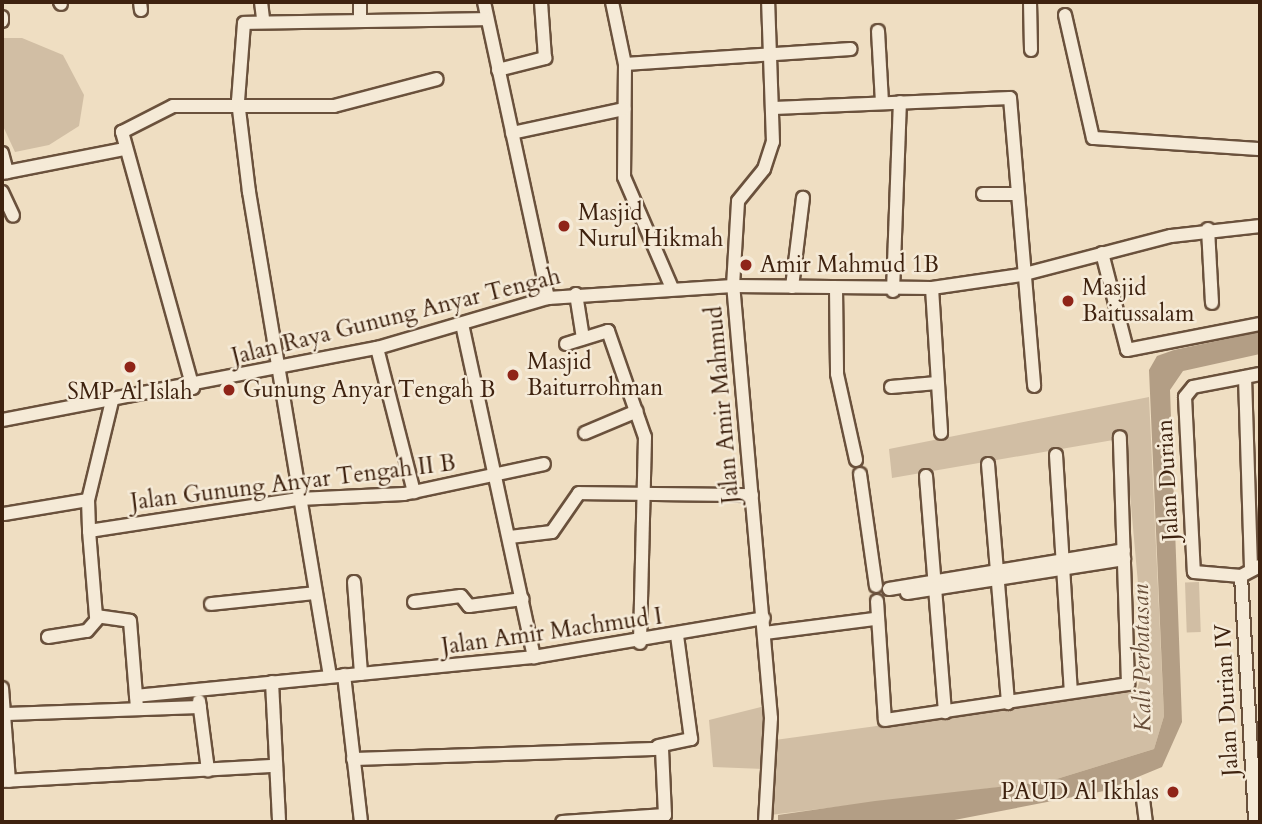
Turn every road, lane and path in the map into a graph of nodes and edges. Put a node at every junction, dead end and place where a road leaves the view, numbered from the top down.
1 (261, 2) edge
2 (360, 2) edge
3 (484, 2) edge
4 (541, 2) edge
5 (612, 2) edge
6 (768, 2) edge
7 (1030, 2) edge
8 (1065, 15) dead end
9 (263, 18) junction
10 (360, 19) junction
11 (487, 19) junction
12 (877, 31) dead end
13 (851, 49) dead end
14 (1031, 50) dead end
15 (772, 57) junction
16 (625, 64) junction
17 (498, 70) junction
18 (437, 79) dead end
19 (238, 101) junction
20 (900, 102) junction
21 (882, 103) junction
22 (774, 108) junction
23 (624, 109) junction
24 (512, 133) junction
25 (124, 149) junction
26 (1260, 149) edge
27 (2, 153) edge
28 (5, 173) edge
29 (2, 192) edge
30 (983, 194) dead end
31 (1015, 194) junction
32 (803, 198) dead end
33 (13, 216) dead end
34 (1260, 226) edge
35 (1208, 229) junction
36 (1102, 253) junction
37 (1021, 275) junction
38 (733, 286) junction
39 (792, 287) junction
40 (668, 288) junction
41 (836, 288) junction
42 (932, 288) junction
43 (892, 290) junction
44 (576, 294) junction
45 (548, 298) junction
46 (1212, 303) dead end
47 (462, 324) junction
48 (1260, 324) edge
49 (583, 338) junction
50 (566, 344) dead end
51 (377, 348) junction
52 (277, 370) junction
53 (1260, 374) edge
54 (1245, 377) junction
55 (937, 383) junction
56 (1034, 386) dead end
57 (891, 387) dead end
58 (193, 388) junction
59 (112, 401) junction
60 (636, 411) junction
61 (2, 420) edge
62 (585, 433) dead end
63 (941, 433) dead end
64 (1120, 437) dead end
65 (1056, 455) dead end
66 (856, 460) dead end
67 (544, 464) dead end
68 (988, 464) dead end
69 (860, 474) dead end
70 (498, 475) junction
71 (926, 476) dead end
72 (414, 492) junction
73 (648, 495) junction
74 (752, 495) junction
75 (299, 499) junction
76 (88, 500) junction
77 (4, 514) dead end
78 (89, 531) junction
79 (510, 537) junction
80 (1124, 554) junction
81 (1062, 563) junction
82 (1251, 570) edge
83 (998, 573) junction
84 (354, 582) dead end
85 (937, 583) junction
86 (315, 593) junction
87 (883, 593) junction
88 (523, 599) junction
89 (414, 602) dead end
90 (211, 604) dead end
91 (99, 617) junction
92 (764, 618) junction
93 (875, 623) junction
94 (48, 636) dead end
95 (677, 636) junction
96 (766, 637) junction
97 (640, 643) junction
98 (534, 657) junction
99 (361, 674) junction
100 (344, 675) junction
101 (330, 676) junction
102 (272, 682) junction
103 (2, 688) edge
104 (198, 690) junction
105 (1071, 692) junction
106 (136, 702) junction
107 (1009, 703) junction
108 (200, 707) junction
109 (945, 712) junction
110 (6, 714) junction
111 (656, 745) junction
112 (353, 759) junction
113 (274, 766) junction
114 (208, 770) junction
115 (6, 781) edge
116 (1143, 799) dead end
117 (766, 818) edge
118 (666, 819) edge
119 (279, 822) edge
120 (360, 822) edge
121 (562, 822) edge
122 (1146, 822) edge
123 (1255, 822) edge

1 - 9 street
2 - 10 street
3 - 11 street
4 - 17 street
5 - 16 street
6 - 15 street, Jalan Amir Mahmud
7 - 14 street
8 - 26 street
9 - 10 street
9 - 19 street
10 - 11 street
11 - 17 street
12 - 21 street
13 - 15 street
15 - 16 street
15 - 22 street, Jalan Amir Mahmud
16 - 23 street
17 - 24 street
18 - 19 street
19 - 25 street
19 - 52 street
20 - 21 street
20 - 31 street
20 - 43 street
21 - 22 street
22 - 38 street, Jalan Amir Mahmud
23 - 24 street
23 - 40 street
24 - 45 street
25 - 28 street
25 - 58 street
27 - 28 street
29 - 33 street
30 - 31 street
31 - 37 street
32 - 39 street
34 - 35 street, Jalan Raya Gunung Anyar Tengah
35 - 36 street, Jalan Raya Gunung Anyar Tengah
35 - 46 street
36 - 37 street, Jalan Raya Gunung Anyar Tengah
36 - 48 street
37 - 42 street, Jalan Raya Gunung Anyar Tengah
37 - 56 street
38 - 39 street, Jalan Raya Gunung Anyar Tengah
38 - 40 street, Jalan Raya Gunung Anyar Tengah
38 - 74 street, Jalan Amir Mahmud
39 - 41 street, Jalan Raya Gunung Anyar Tengah
40 - 44 street, Jalan Raya Gunung Anyar Tengah
41 - 43 street, Jalan Raya Gunung Anyar Tengah
41 - 66 street
42 - 43 street, Jalan Raya Gunung Anyar Tengah
42 - 55 street
44 - 45 street, Jalan Raya Gunung Anyar Tengah
44 - 49 street
45 - 47 street, Jalan Raya Gunung Anyar Tengah
47 - 51 street, Jalan Raya Gunung Anyar Tengah
47 - 70 street
49 - 50 street
49 - 60 street
51 - 52 street, Jalan Raya Gunung Anyar Tengah
51 - 72 street
52 - 58 street, Jalan Raya Gunung Anyar Tengah
52 - 75 street
53 - 54 street, Jalan Durian
54 - 82 street, Jalan Durian IV
54 - 82 street, Jalan Durian
55 - 57 street
55 - 63 street
58 - 59 street, Jalan Raya Gunung Anyar Tengah
59 - 61 street, Jalan Raya Gunung Anyar Tengah
59 - 76 street
60 - 62 street
60 - 73 street
64 - 80 street
65 - 81 street
67 - 70 street, Jalan Gunung Anyar Tengah II B
68 - 83 street
69 - 87 street
70 - 72 street, Jalan Gunung Anyar Tengah II B
70 - 79 street
71 - 85 street
72 - 75 street, Jalan Gunung Anyar Tengah II B
73 - 74 street
73 - 79 street
73 - 97 street
74 - 92 street, Jalan Amir Mahmud
75 - 78 street, Jalan Gunung Anyar Tengah II B
75 - 86 street
76 - 77 street
76 - 78 street
78 - 91 street
79 - 88 street
80 - 81 street
80 - 105 street
81 - 83 street
81 - 105 street
82 - 123 street, Jalan Durian IV
83 - 85 street
83 - 107 street
84 - 99 street
85 - 87 street
85 - 109 street
86 - 90 street
86 - 101 street
87 - 93 street
88 - 89 street
88 - 98 street
91 - 94 street
91 - 106 street
92 - 95 street, Jalan Amir Machmud I
92 - 96 street, Jalan Amir Mahmud
93 - 96 street
93 - 109 street
95 - 97 street, Jalan Amir Machmud I
95 - 111 street
96 - 117 street, Jalan Amir Mahmud
97 - 98 street, Jalan Amir Machmud I
98 - 99 street, Jalan Amir Machmud I
99 - 100 street, Jalan Amir Machmud I
100 - 101 street, Jalan Amir Machmud I
100 - 112 street
101 - 102 street, Jalan Amir Machmud I
102 - 104 street, Jalan Amir Machmud I
102 - 113 street
103 - 110 street
104 - 106 street, Jalan Amir Machmud I
104 - 108 street
105 - 107 street
106 - 108 street
106 - 110 street
107 - 109 street
108 - 114 street
110 - 115 street
111 - 112 street
111 - 118 street
112 - 120 street
113 - 114 street
113 - 119 street
114 - 115 street
116 - 122 street
118 - 121 street

